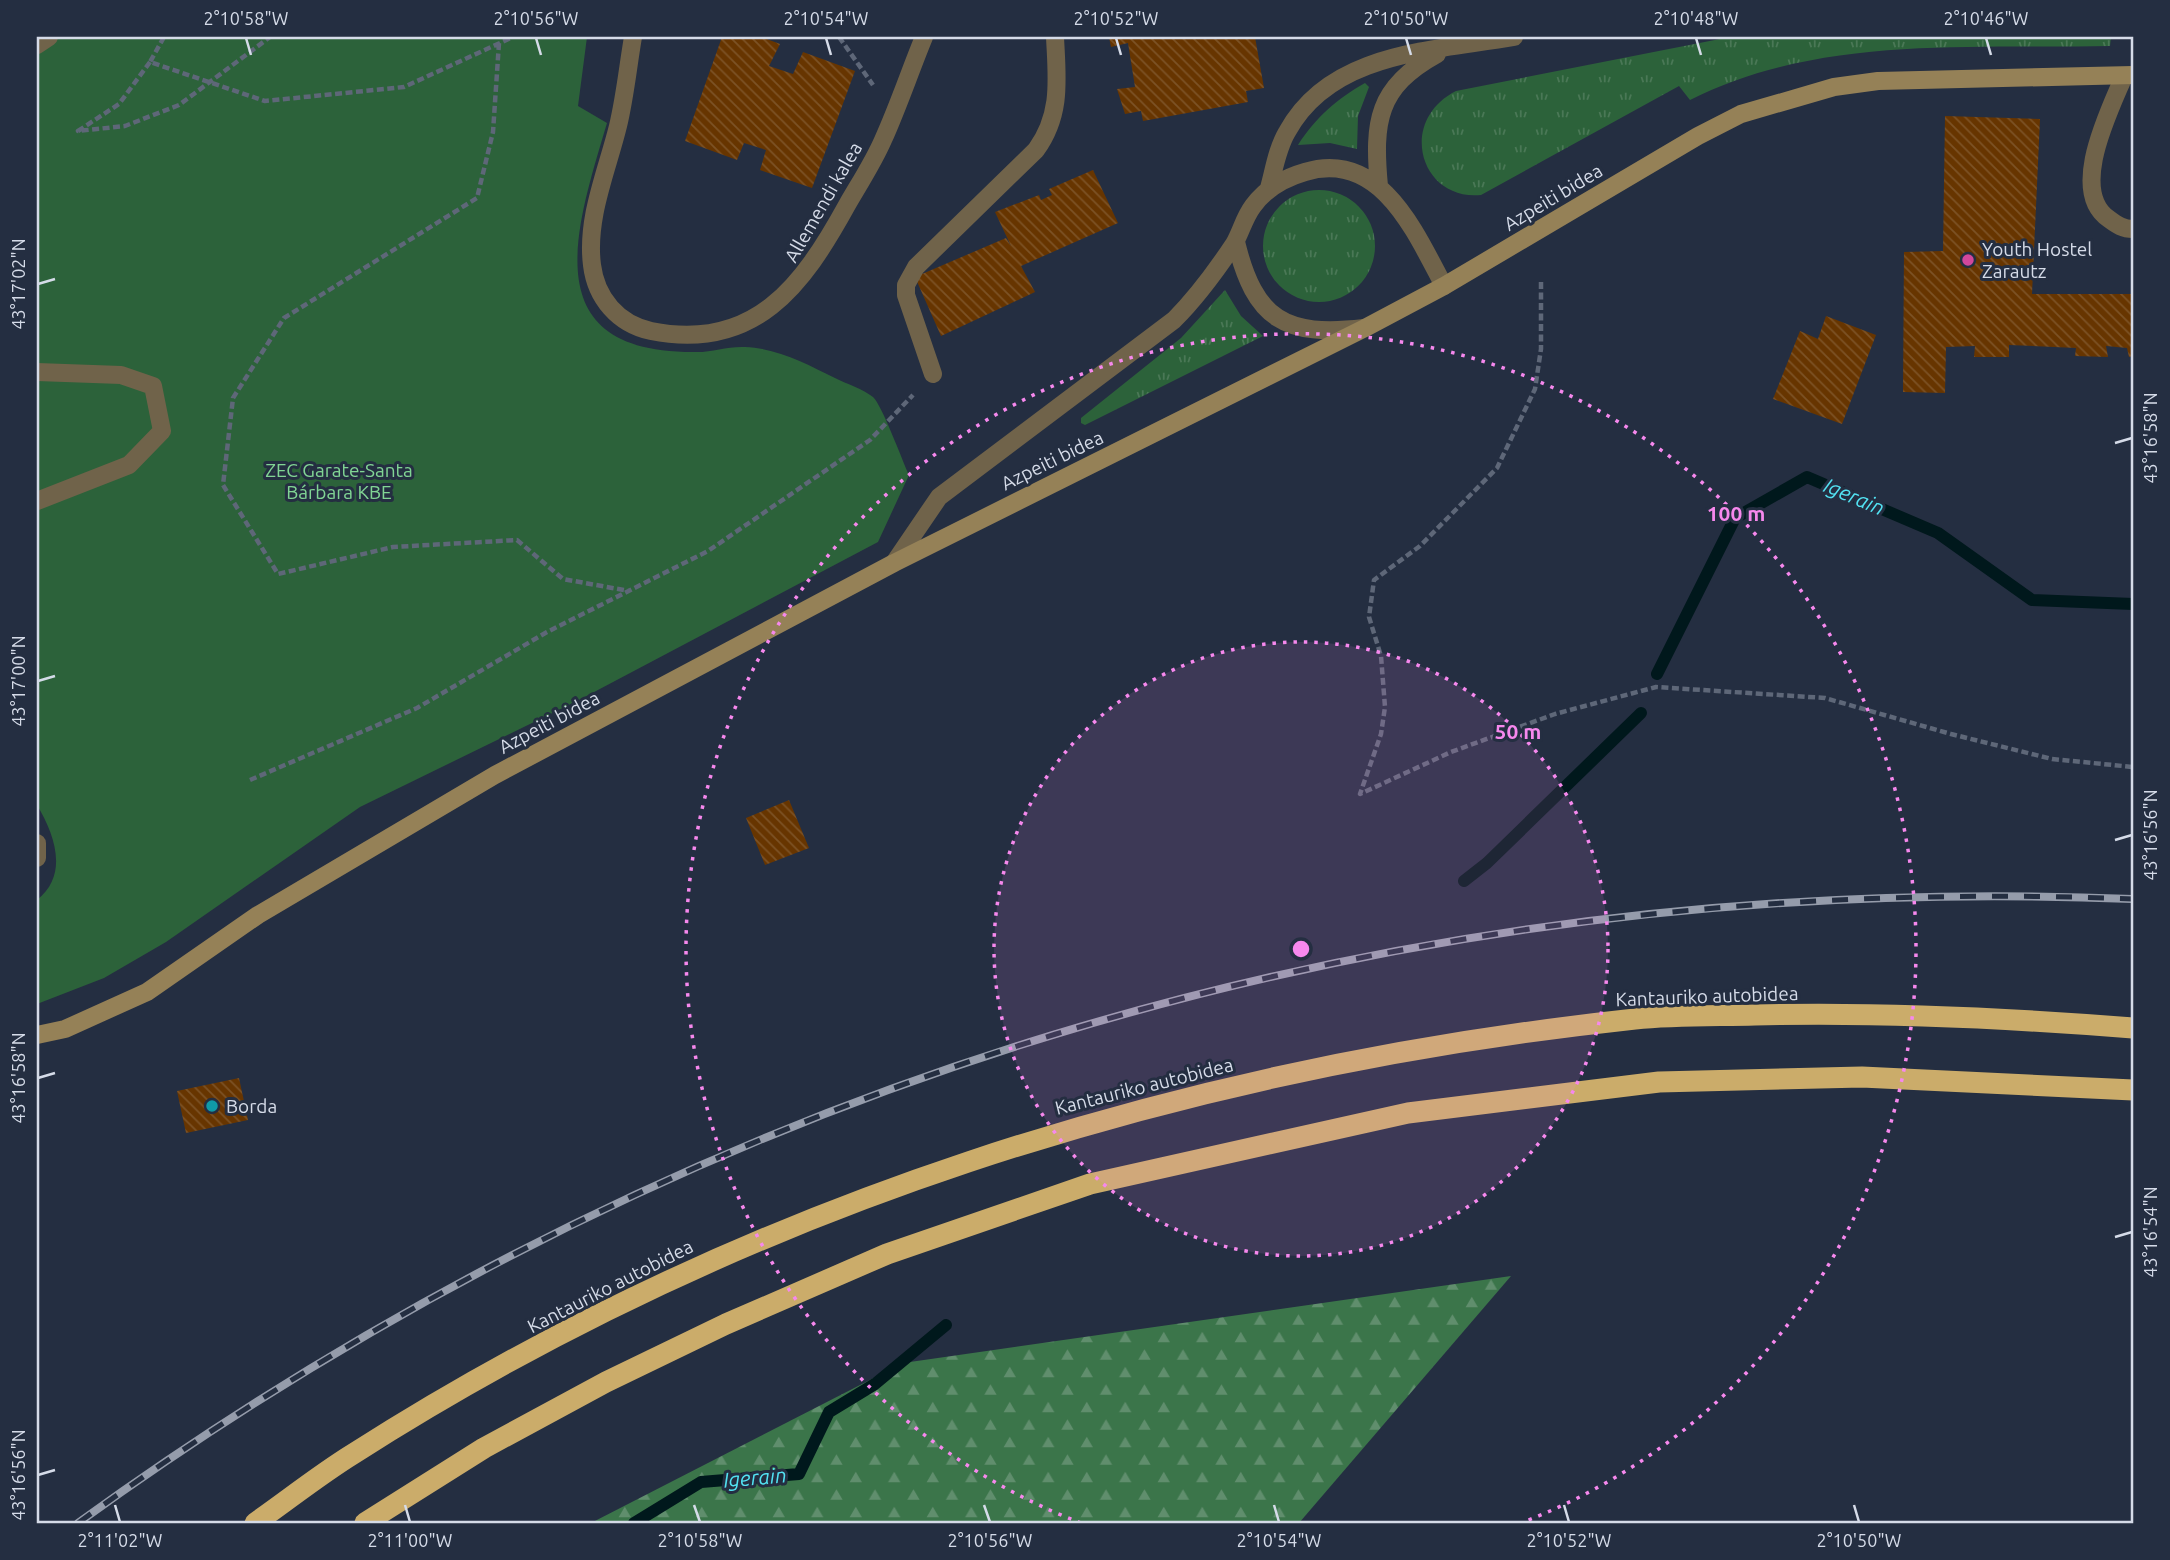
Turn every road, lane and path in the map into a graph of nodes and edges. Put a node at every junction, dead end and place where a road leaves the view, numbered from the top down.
1 (49, 37) edge
2 (164, 37) edge
3 (270, 37) edge
4 (513, 37) edge
5 (633, 37) edge
6 (839, 37) edge
7 (924, 37) edge
8 (1055, 37) edge
9 (1514, 37) edge
10 (499, 43) junction
11 (37, 45) edge
12 (1444, 49) junction
13 (150, 62) junction
14 (2129, 76) edge
15 (878, 92) dead end
16 (1379, 186) junction
17 (1269, 188) junction
18 (2133, 229) edge
19 (1236, 242) junction
20 (1541, 282) dead end
21 (1444, 286) junction
22 (1365, 328) junction
23 (37, 372) edge
24 (933, 374) joint
25 (37, 501) edge
26 (894, 562) junction
27 (629, 591) junction
28 (2133, 767) edge
29 (250, 780) dead end
30 (37, 843) edge
31 (37, 858) edge
32 (2133, 1028) edge
33 (37, 1035) edge
34 (2133, 1090) edge
35 (255, 1523) edge
36 (365, 1523) edge

1 - 11 street
2 - 13 path
3 - 13 path
4 - 10 path
5 - 7 street, Allemendi kalea
6 - 15 path
8 - 24 street
9 - 12 street
10 - 13 path
10 - 27 path
12 - 16 street
12 - 17 street
14 - 18 street
14 - 21 main road, Azpeiti bidea
16 - 17 street
16 - 21 street
17 - 19 street
19 - 22 street
19 - 26 street
20 - 28 path
21 - 22 main road, Azpeiti bidea
22 - 26 main road, Azpeiti bidea
23 - 25 street
24 - 27 path
26 - 33 main road, Azpeiti bidea
27 - 29 path
30 - 31 street
32 - 35 highway, Kantauriko autobidea
34 - 36 highway

